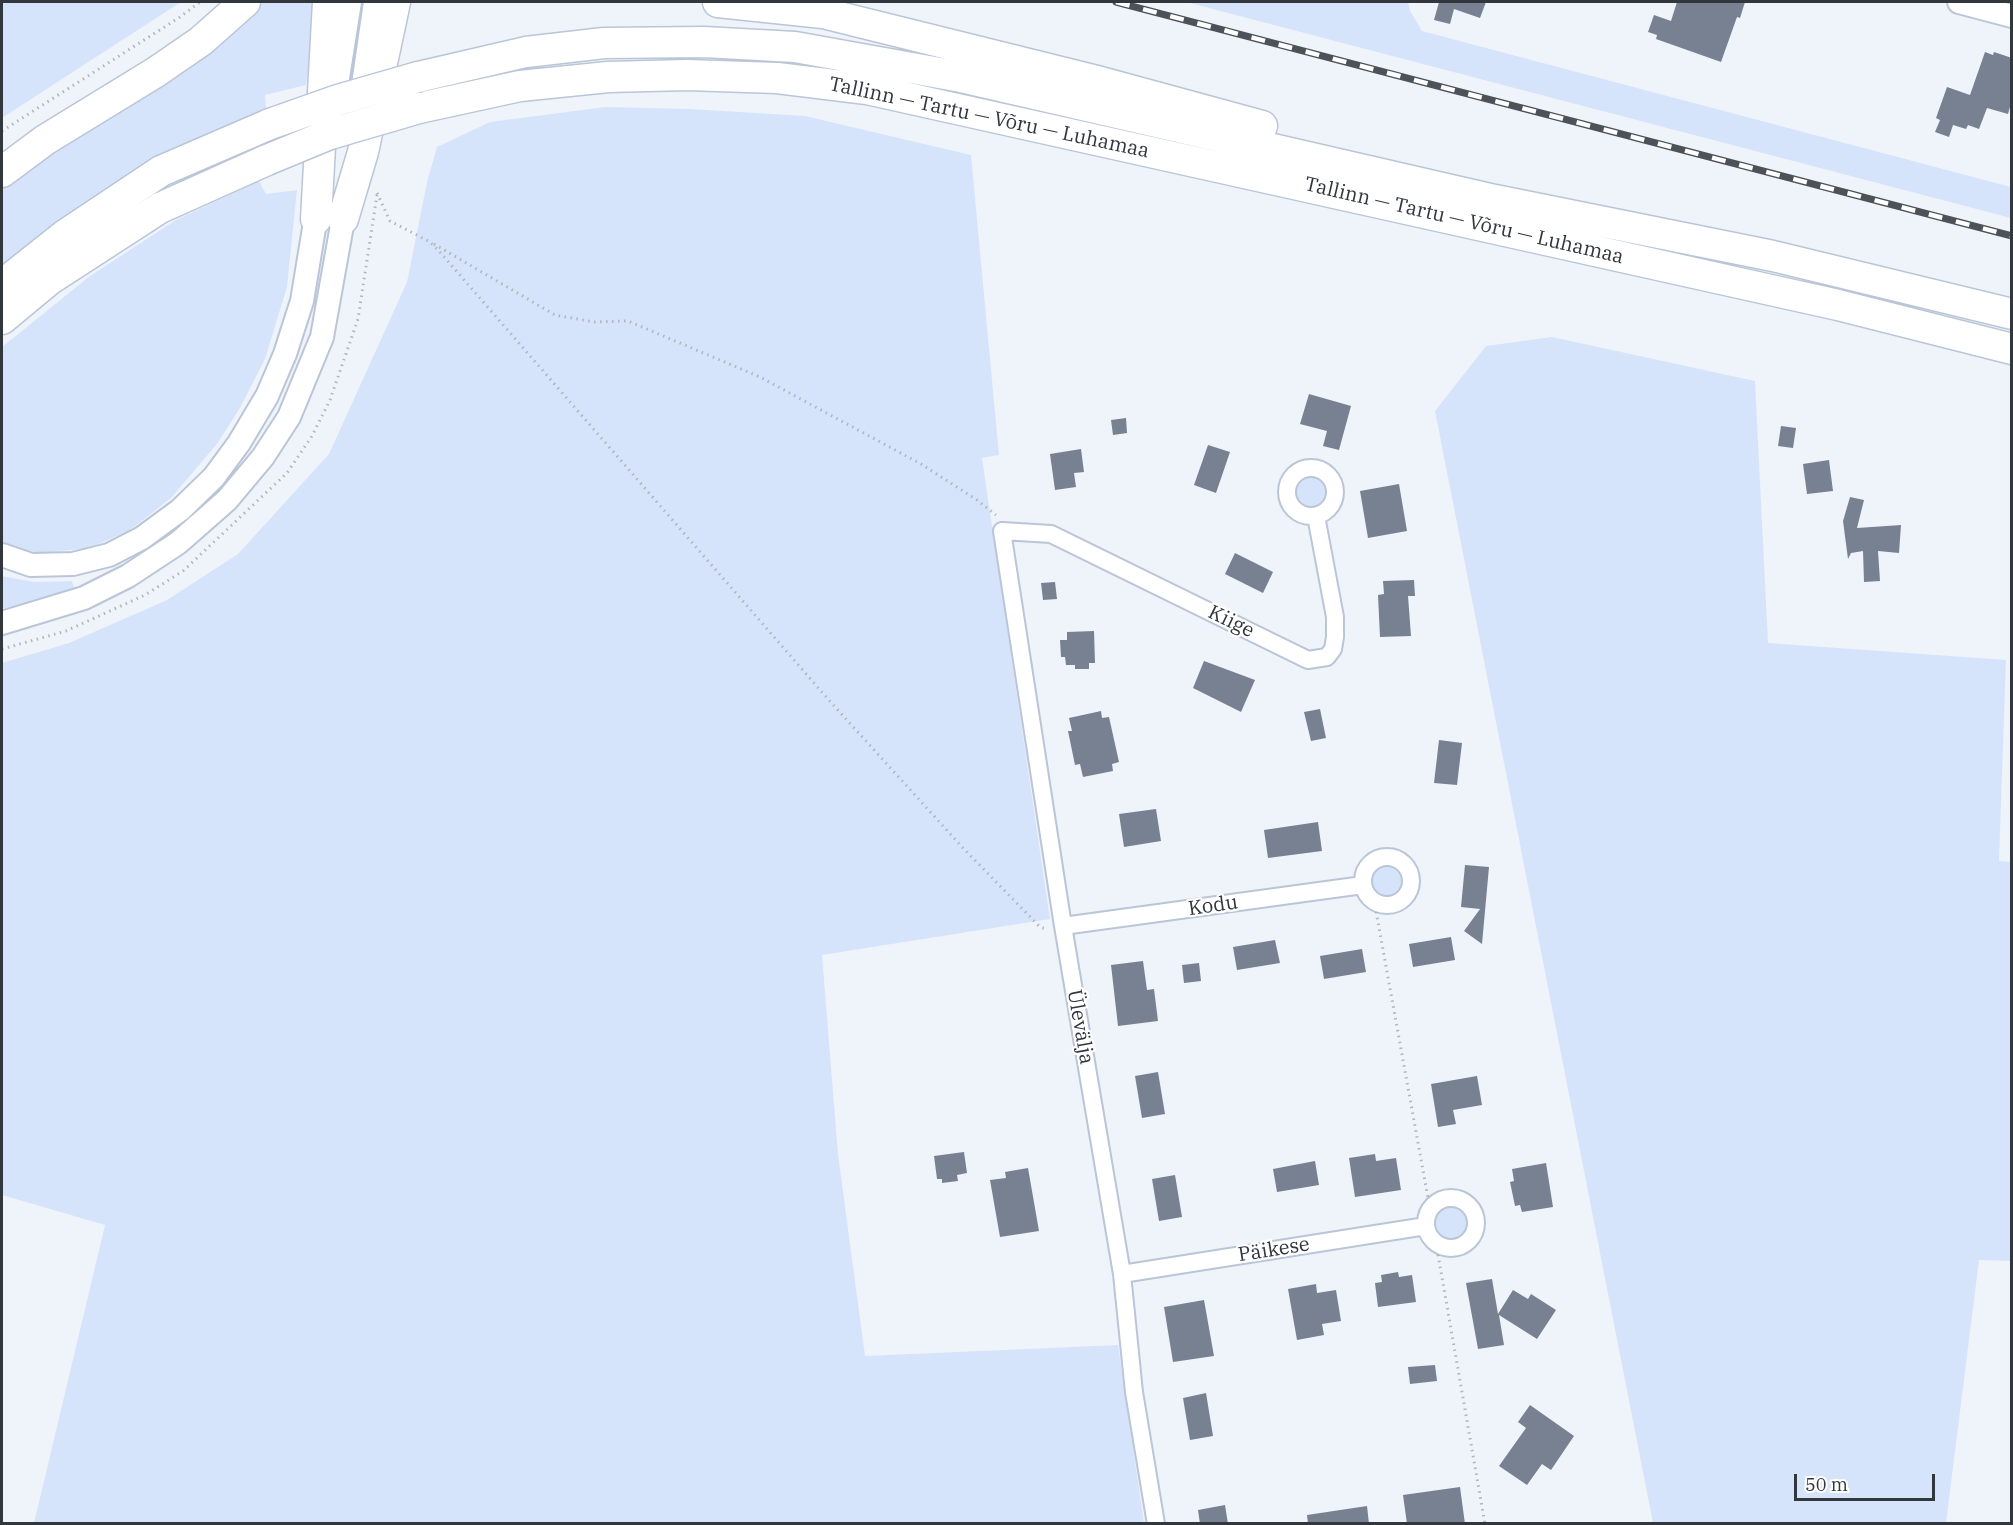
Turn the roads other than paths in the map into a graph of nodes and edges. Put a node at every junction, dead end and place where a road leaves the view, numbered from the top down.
1 (245, 2) edge
2 (327, 2) edge
3 (350, 2) edge
4 (375, 2) edge
5 (395, 2) edge
6 (718, 2) edge
7 (1959, 2) edge
8 (2012, 16) edge
9 (2, 172) edge
10 (1495, 200) junction
11 (330, 219) junction
12 (49, 280) junction
13 (2, 285) edge
14 (2012, 314) edge
15 (2, 319) edge
16 (2, 328) edge
17 (2012, 349) edge
18 (1316, 516) dead end
19 (1002, 531) joint
20 (2, 555) edge
21 (2, 623) edge
22 (1363, 885) junction
23 (1064, 931) junction
24 (1428, 1217) junction
25 (1122, 1274) junction
26 (1156, 1524) edge

1 - 9 highway
2 - 11 highway
3 - 11 main road
4 - 11 main road
5 - 11 highway
6 - 10 highway
7 - 8 main road
10 - 13 highway, Tallinn — Tartu — Võru — Luhamaa, bridge
10 - 14 highway, Tallinn — Tartu — Võru — Luhamaa
11 - 20 main road
11 - 21 main road
12 - 15 highway, Tallinn — Tartu — Võru — Luhamaa
12 - 16 main road
12 - 17 highway, Tallinn — Tartu — Võru — Luhamaa, bridge
18 - 19 street, Kiige
19 - 23 street, Ülevälja
22 - 22 street
22 - 23 street, Kodu
23 - 25 street, Ülevälja
24 - 24 street, Päikese
24 - 25 street, Päikese
25 - 26 street, Ülevälja

